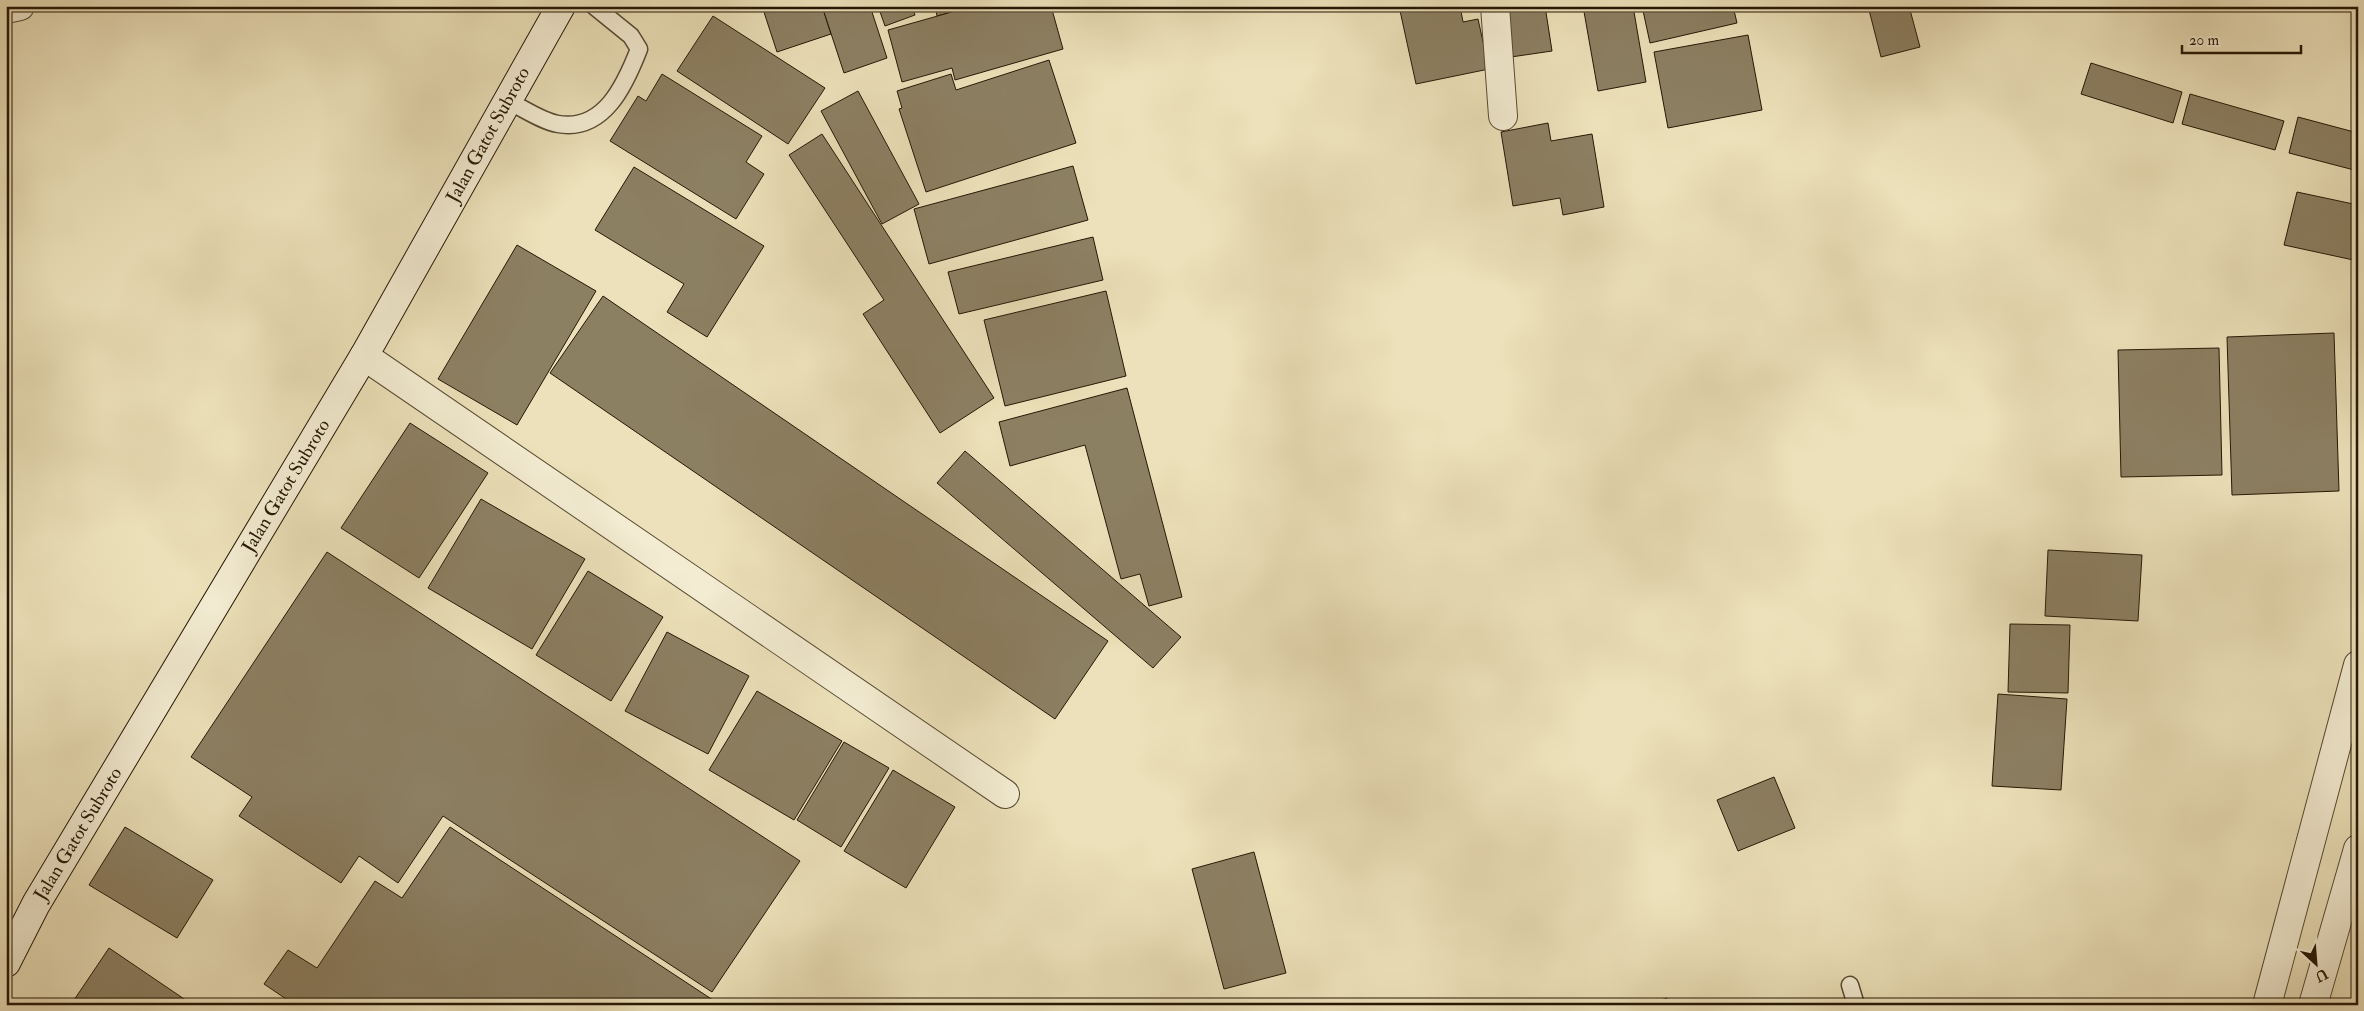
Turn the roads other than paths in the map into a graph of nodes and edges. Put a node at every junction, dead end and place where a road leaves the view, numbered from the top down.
1 (20, 6) edge
2 (561, 6) edge
3 (594, 6) edge
4 (1495, 6) edge
5 (6, 9) edge
6 (508, 101) junction
7 (1503, 116) dead end
8 (364, 356) junction
9 (2358, 665) edge
10 (1004, 794) dead end
11 (2358, 849) edge
12 (2354, 876) edge
13 (6, 963) edge
14 (1850, 985) dead end
15 (1856, 1005) edge
16 (2267, 1005) edge
17 (2314, 1005) edge

1 - 5 street
2 - 6 street, Jalan Gatot Subroto
3 - 6 lane
4 - 7 street
6 - 8 street, Jalan Gatot Subroto
8 - 10 street
8 - 13 street, Jalan Gatot Subroto
9 - 16 street
11 - 12 street
12 - 17 street
14 - 15 lane

